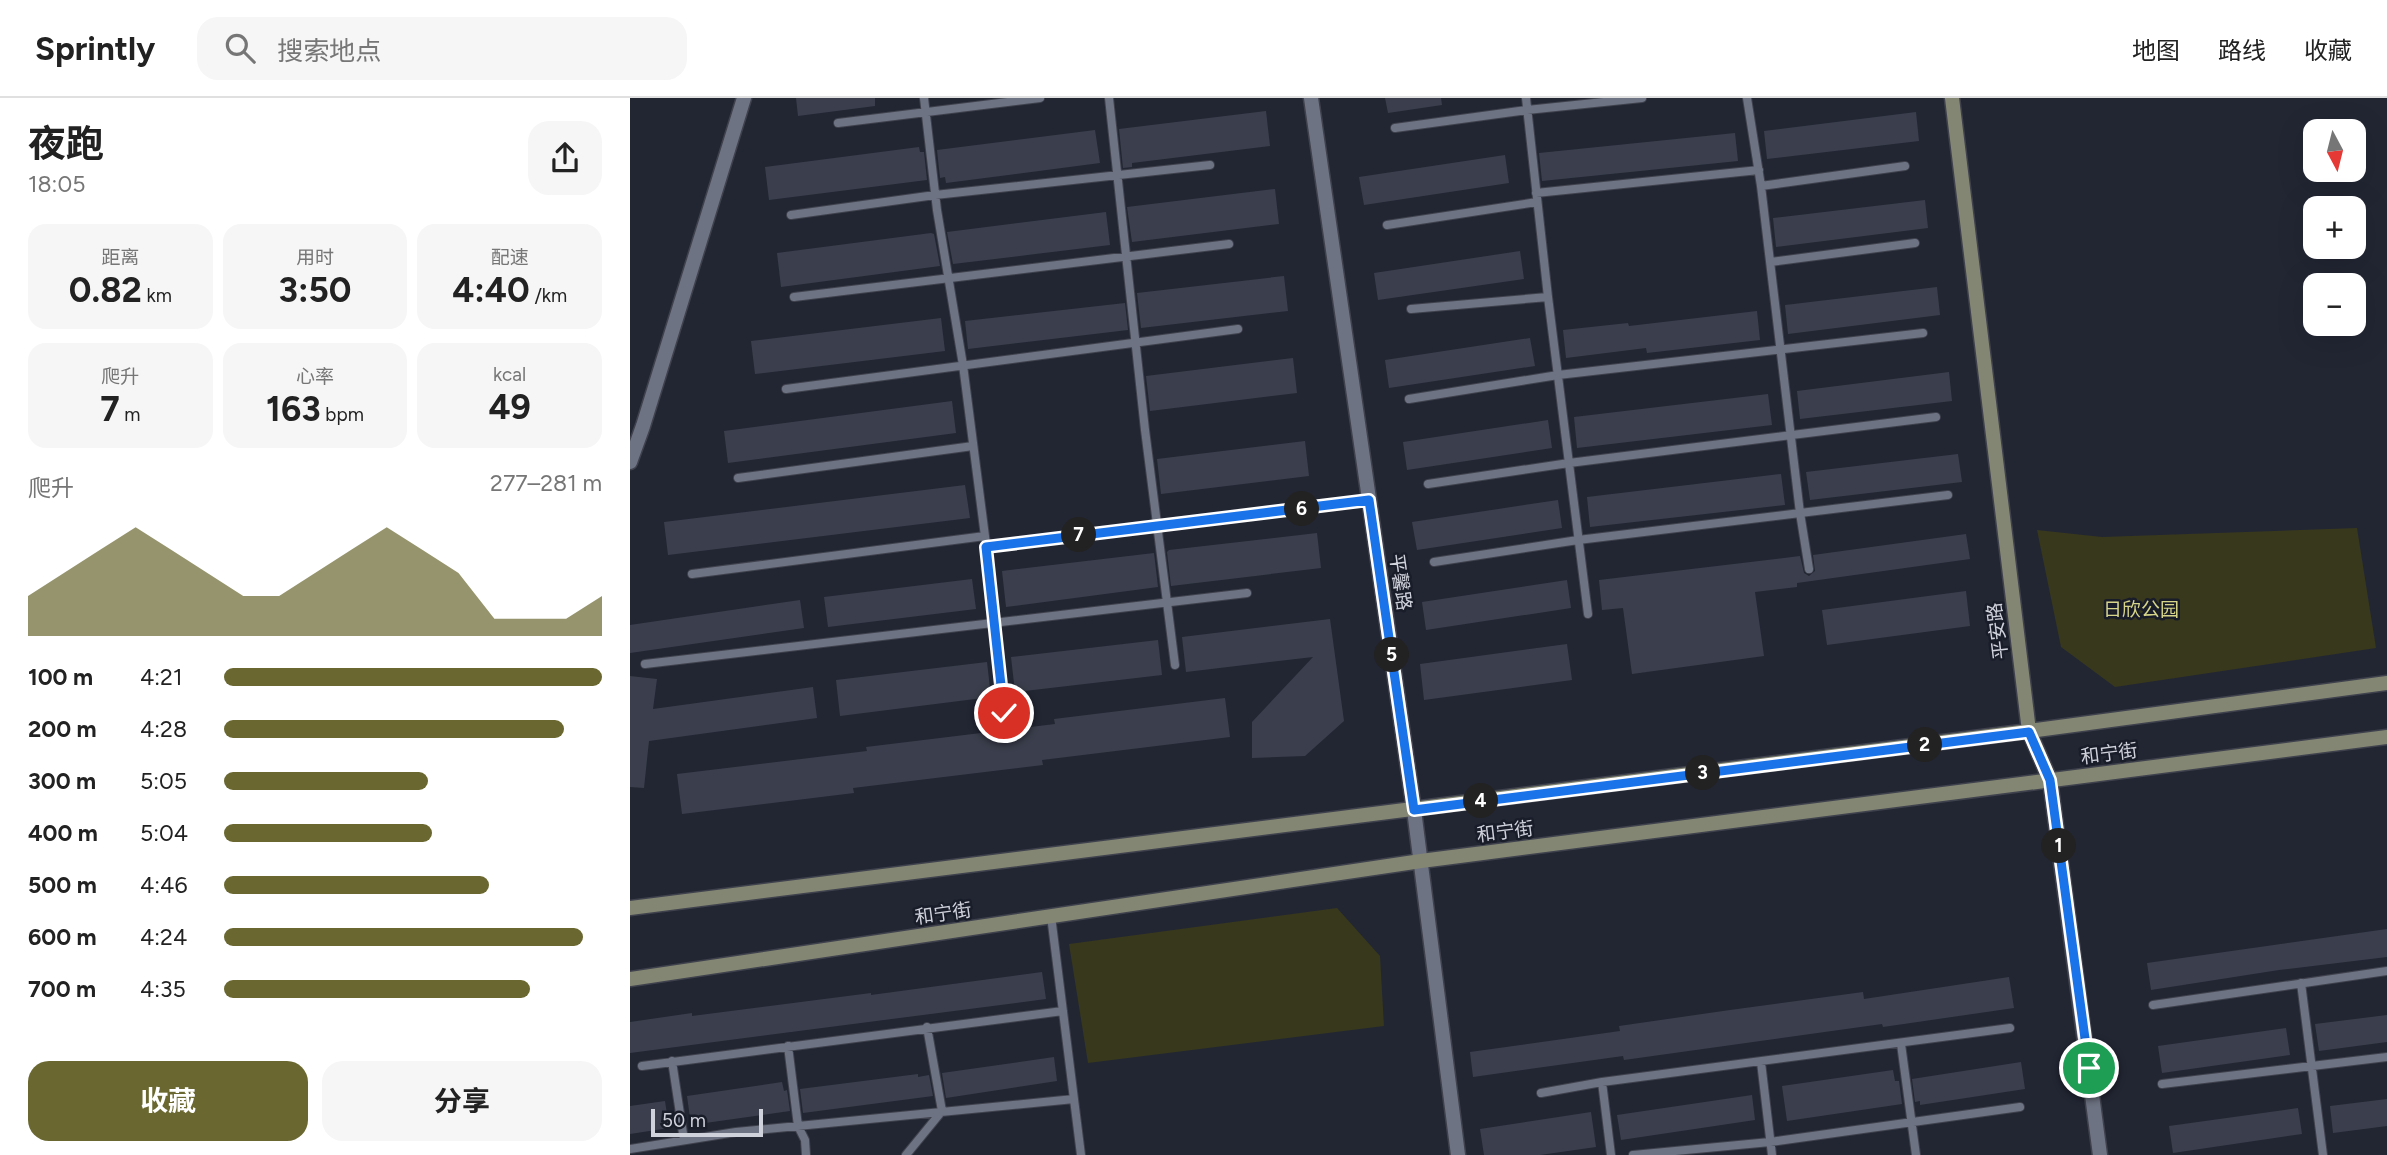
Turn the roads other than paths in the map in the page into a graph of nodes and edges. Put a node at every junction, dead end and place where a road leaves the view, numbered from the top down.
1 (744, 98) edge
2 (924, 98) edge
3 (1040, 98) edge
4 (1109, 98) edge
5 (1311, 98) edge
6 (1526, 98) edge
7 (1642, 98) edge
8 (1747, 98) edge
9 (1952, 98) edge
10 (1527, 110) junction
11 (926, 113) junction
12 (838, 123) dead end
13 (1395, 128) dead end
14 (1210, 166) dead end
15 (1905, 166) dead end
16 (1759, 170) junction
17 (1116, 176) junction
18 (1761, 186) junction
19 (935, 195) junction
20 (1537, 198) junction
21 (791, 215) dead end
22 (1387, 225) dead end
23 (1915, 243) dead end
24 (1229, 244) dead end
25 (1125, 257) junction
26 (1771, 262) junction
27 (948, 278) junction
28 (794, 297) dead end
29 (1548, 298) junction
30 (1411, 309) dead end
31 (1238, 329) dead end
32 (1923, 333) dead end
33 (1135, 341) junction
34 (1782, 349) junction
35 (963, 365) junction
36 (1558, 375) junction
37 (786, 389) dead end
38 (1409, 399) dead end
39 (1936, 417) dead end
40 (1791, 435) junction
41 (973, 446) junction
42 (630, 462) edge
43 (1569, 463) junction
44 (738, 478) dead end
45 (1428, 484) dead end
46 (1948, 495) dead end
47 (1369, 500) junction
48 (1800, 513) junction
49 (1157, 526) junction
50 (985, 536) junction
51 (1578, 540) junction
52 (986, 547) junction
53 (1434, 562) dead end
54 (1809, 569) dead end
55 (692, 574) dead end
56 (1247, 593) dead end
57 (1167, 602) junction
58 (1588, 614) dead end
59 (996, 622) junction
60 (645, 664) dead end
61 (1175, 665) dead end
62 (2387, 682) edge
63 (1004, 713) dead end
64 (2029, 732) junction
65 (2387, 737) edge
66 (2050, 780) junction
67 (1414, 810) junction
68 (1420, 861) junction
69 (630, 908) edge
70 (1051, 916) junction
71 (2387, 971) edge
72 (630, 979) edge
73 (2301, 983) junction
74 (2153, 1004) dead end
75 (1063, 1011) junction
76 (927, 1027) junction
77 (2010, 1028) dead end
78 (1901, 1044) junction
79 (788, 1046) junction
80 (2387, 1057) edge
81 (673, 1061) junction
82 (1761, 1062) junction
83 (642, 1066) dead end
84 (2312, 1068) junction
85 (1602, 1083) junction
86 (2162, 1084) dead end
87 (1541, 1093) dead end
88 (1074, 1099) junction
89 (2020, 1107) dead end
90 (942, 1111) junction
91 (1912, 1123) junction
92 (798, 1126) junction
93 (684, 1140) junction
94 (1770, 1142) junction
95 (660, 1144) junction
96 (916, 1144) junction
97 (630, 1149) edge
98 (661, 1155) edge
99 (806, 1155) edge
100 (906, 1155) edge
101 (917, 1155) edge
102 (1081, 1155) edge
103 (1458, 1155) edge
104 (1611, 1155) edge
105 (1633, 1155) edge
106 (1772, 1155) edge
107 (1916, 1155) edge
108 (2099, 1155) edge
109 (2323, 1155) edge

1 - 42 street
2 - 11 lane
3 - 11 lane
4 - 17 lane
5 - 47 street, 平馨路
6 - 10 lane
7 - 10 lane
8 - 16 lane
9 - 64 main road, 平安路
10 - 13 lane
10 - 20 lane
11 - 12 lane
11 - 19 lane
14 - 17 lane
15 - 18 lane
16 - 18 lane
16 - 20 lane
17 - 19 lane
17 - 25 lane
18 - 26 lane
19 - 21 lane
19 - 27 lane
20 - 22 lane
20 - 29 lane
23 - 26 lane
24 - 25 lane
25 - 27 lane
25 - 33 lane
26 - 34 lane
27 - 28 lane
27 - 35 lane
29 - 30 lane
29 - 36 lane
31 - 33 lane
32 - 34 lane
33 - 35 lane
33 - 49 lane
34 - 36 lane
34 - 40 lane
35 - 37 lane
35 - 41 lane
36 - 38 lane
36 - 43 lane
39 - 40 lane
40 - 43 lane
40 - 48 lane
41 - 44 lane
41 - 50 lane
43 - 45 lane
43 - 51 lane
46 - 48 lane
47 - 49 lane
47 - 67 street, 平馨路
48 - 51 lane
48 - 54 lane
49 - 52 lane
49 - 57 lane
50 - 52 lane
50 - 55 lane
51 - 53 lane
51 - 58 lane
52 - 59 lane
56 - 57 lane
57 - 59 lane
57 - 61 lane
59 - 60 lane
59 - 63 lane
62 - 64 main road, 和宁街
64 - 66 main road, 平安路
64 - 67 main road, 和宁街
65 - 66 main road, 和宁街
66 - 68 main road, 和宁街
66 - 108 street, 平安路
67 - 68 street, 平馨路
67 - 69 main road, 和宁街
68 - 70 main road, 和宁街
68 - 103 street, 平馨路
70 - 72 main road, 和宁街
70 - 75 lane
71 - 73 lane
73 - 74 lane
73 - 84 lane
75 - 76 lane
75 - 88 lane
76 - 79 lane
76 - 90 lane
77 - 78 lane
78 - 82 lane
78 - 91 lane
79 - 81 lane
79 - 92 lane
80 - 84 lane
81 - 83 lane
81 - 93 lane
82 - 85 lane
82 - 94 lane
84 - 86 lane
84 - 109 lane
85 - 87 lane
85 - 104 lane
88 - 90 lane
88 - 102 lane
89 - 91 lane
90 - 92 lane
90 - 96 lane
91 - 94 lane
91 - 107 lane
92 - 93 lane
92 - 99 lane
93 - 95 lane
94 - 105 lane
94 - 106 lane
95 - 97 lane
95 - 98 lane
96 - 100 lane
96 - 101 lane

